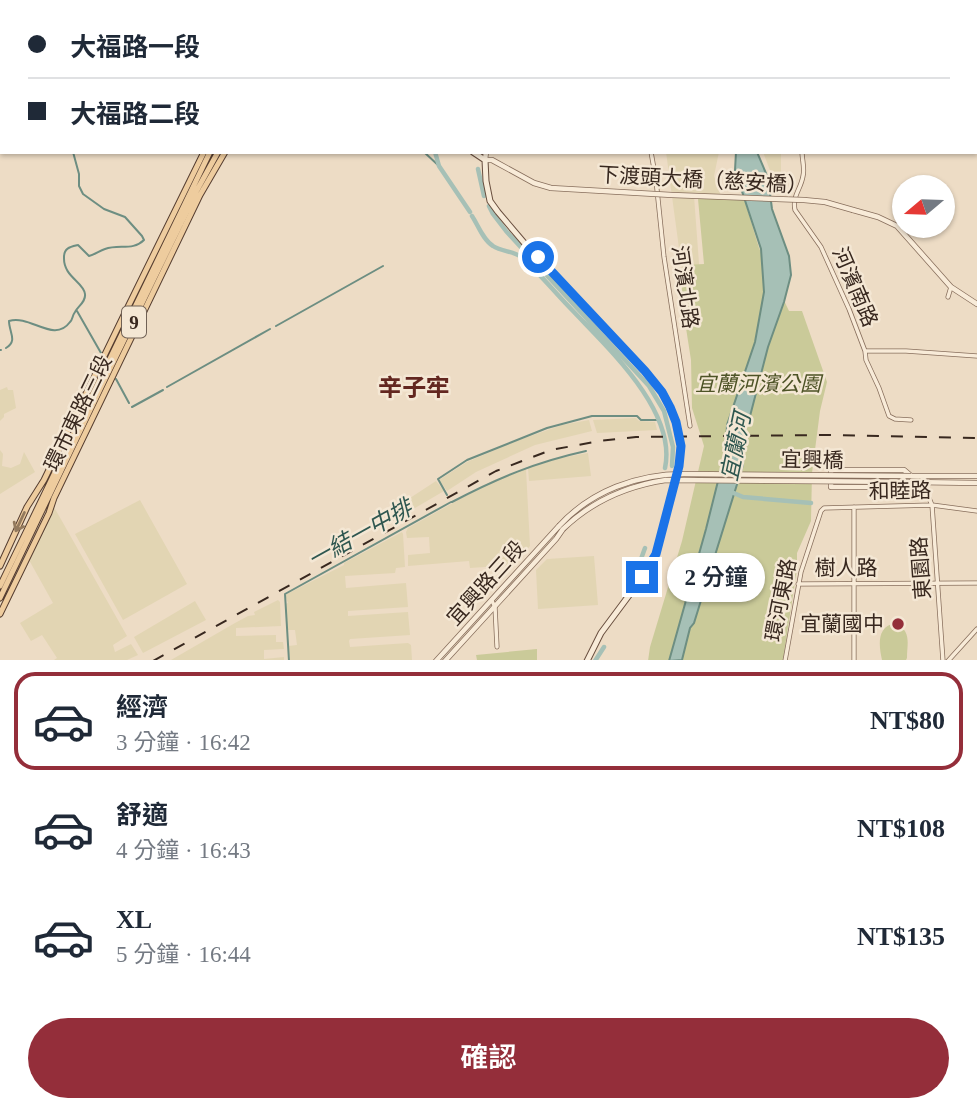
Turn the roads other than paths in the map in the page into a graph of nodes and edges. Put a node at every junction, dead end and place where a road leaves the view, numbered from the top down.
1 (204, 154) edge
2 (209, 154) edge
3 (217, 154) edge
4 (224, 154) edge
5 (476, 154) edge
6 (486, 154) edge
7 (651, 154) edge
8 (802, 154) edge
9 (485, 160) junction
10 (951, 288) junction
11 (948, 297) dead end
12 (977, 302) edge
13 (865, 351) junction
14 (977, 356) edge
15 (911, 419) dead end
16 (690, 426) dead end
17 (919, 476) junction
18 (977, 476) edge
19 (911, 479) junction
20 (922, 482) junction
21 (977, 483) edge
22 (51, 493) junction
23 (932, 505) junction
24 (824, 508) joint
25 (854, 508) junction
26 (977, 511) edge
27 (561, 528) junction
28 (0, 566) edge
29 (977, 583) edge
30 (798, 584) junction
31 (855, 584) junction
32 (939, 584) junction
33 (0, 586) edge
34 (0, 598) edge
35 (492, 601) junction
36 (495, 607) junction
37 (0, 614) edge
38 (977, 629) edge
39 (497, 647) dead end
40 (436, 660) edge
41 (445, 660) edge
42 (587, 660) edge
43 (785, 660) edge
44 (854, 660) edge
45 (946, 660) edge

1 -> 28 main road, 環市東路三段 / 9
2 - 22 main road, 環市東路三段 / 9
3 - 22 main road, 環市東路三段 / 9
4 - 22 main road, 環市東路三段 / 9
5 - 9 main road
6 - 9 street
7 - 16 street, 河濱北路
8 - 13 street, 河濱南路
9 - 10 street, 下渡頭大橋（慈安橋）, bridge
9 - 42 main road
10 - 11 street
10 - 12 street, 下渡頭大橋（慈安橋）
13 - 14 street
13 - 15 street, 河濱南路
17 - 18 street
17 - 19 street
17 - 20 street, 東園路
19 - 19 street
19 - 20 street
19 - 27 street, 宜興橋, bridge
20 - 21 street
20 - 23 street, 東園路
22 - 33 main road, 9
22 - 34 main road, 9
22 - 37 main road, 環市東路三段
23 - 25 street, 和睦路
23 - 26 street, 和睦路
23 - 32 street, 東園路
24 - 25 street, 和睦路
24 - 30 street, 環河東路
25 - 31 street
27 - 35 street, 宜興路三段
27 - 36 street, 宜興路三段
29 - 32 street, 樹人路
30 - 31 street, 樹人路
30 - 43 street, 環河東路
31 - 32 street, 樹人路
31 - 44 street
32 - 45 street, 東園路
35 - 36 street
35 - 40 street, 宜興路三段
36 - 39 street
36 - 41 street, 宜興路三段
38 - 45 street

